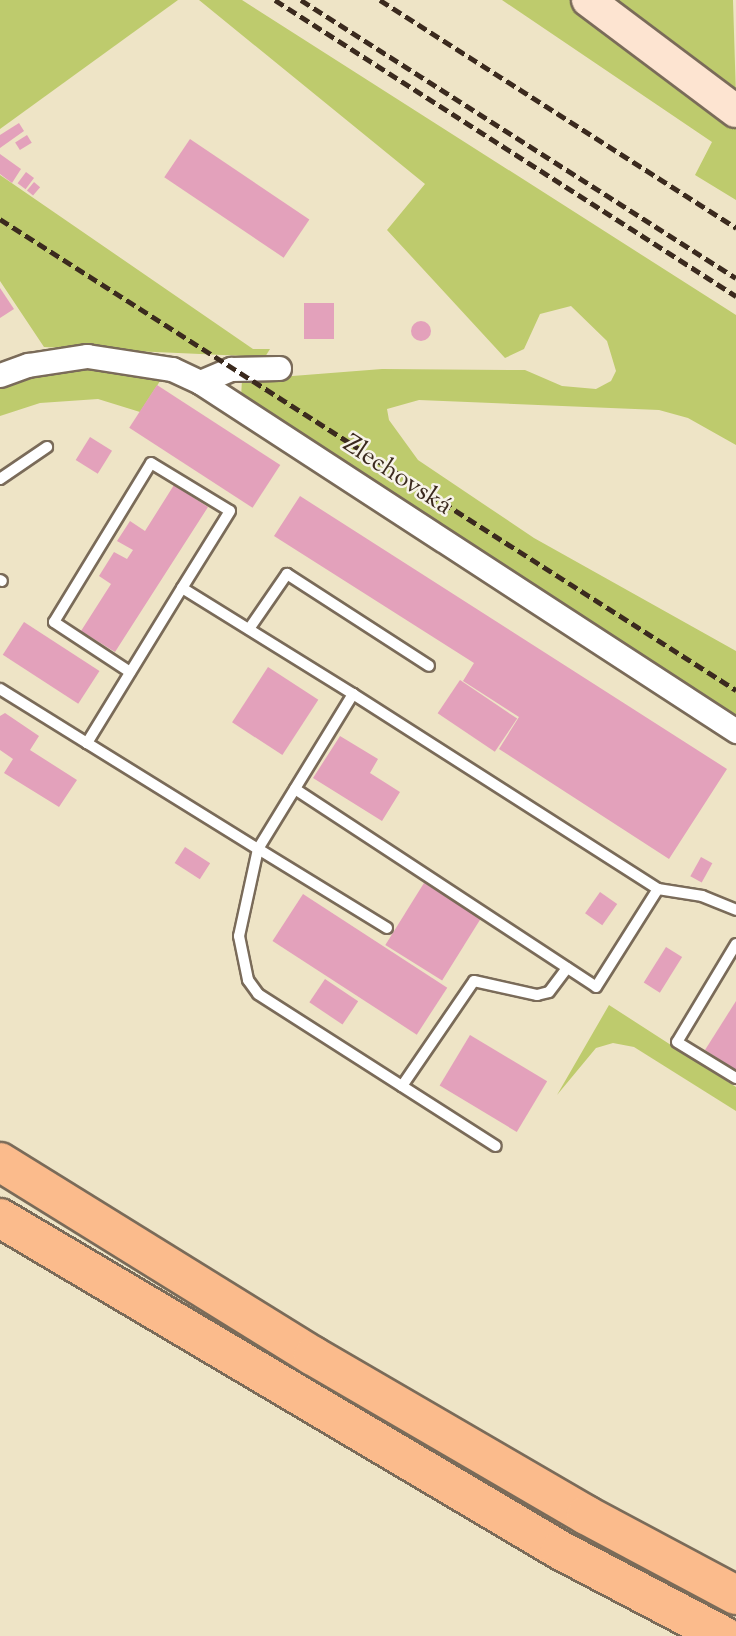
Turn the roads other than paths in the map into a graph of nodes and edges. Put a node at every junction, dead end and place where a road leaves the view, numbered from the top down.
1 (588, 0) edge
2 (736, 111) edge
3 (279, 368) dead end
4 (0, 375) edge
5 (200, 382) junction
6 (47, 447) dead end
7 (0, 479) edge
8 (182, 588) junction
9 (249, 629) junction
10 (429, 666) dead end
11 (130, 673) junction
12 (0, 689) edge
13 (353, 694) junction
14 (736, 731) edge
15 (87, 743) junction
16 (295, 789) junction
17 (258, 849) junction
18 (658, 889) junction
19 (736, 909) edge
20 (387, 928) dead end
21 (736, 944) edge
22 (567, 968) junction
23 (736, 1078) edge
24 (402, 1086) junction
25 (496, 1146) dead end
26 (0, 1160) edge
27 (8, 1227) edge
28 (616, 1580) junction
29 (736, 1595) edge
30 (685, 1636) edge
31 (724, 1636) edge

1 - 2 main road
3 - 5 street
4 - 5 street, Zlechovská
5 - 14 street, Zlechovská
6 - 7 lane
8 - 9 lane
8 - 11 lane
8 - 11 lane
9 - 10 lane
9 - 13 lane
11 - 15 lane
12 - 15 lane
13 - 16 lane
13 - 18 lane
15 - 17 lane
16 - 17 lane
16 - 22 lane
17 - 20 lane
17 - 24 lane
18 - 19 lane
18 - 22 lane
21 - 23 lane
22 - 24 lane
24 - 25 lane
26 - 29 highway
27 - 28 highway
28 - 30 highway
28 - 31 highway

